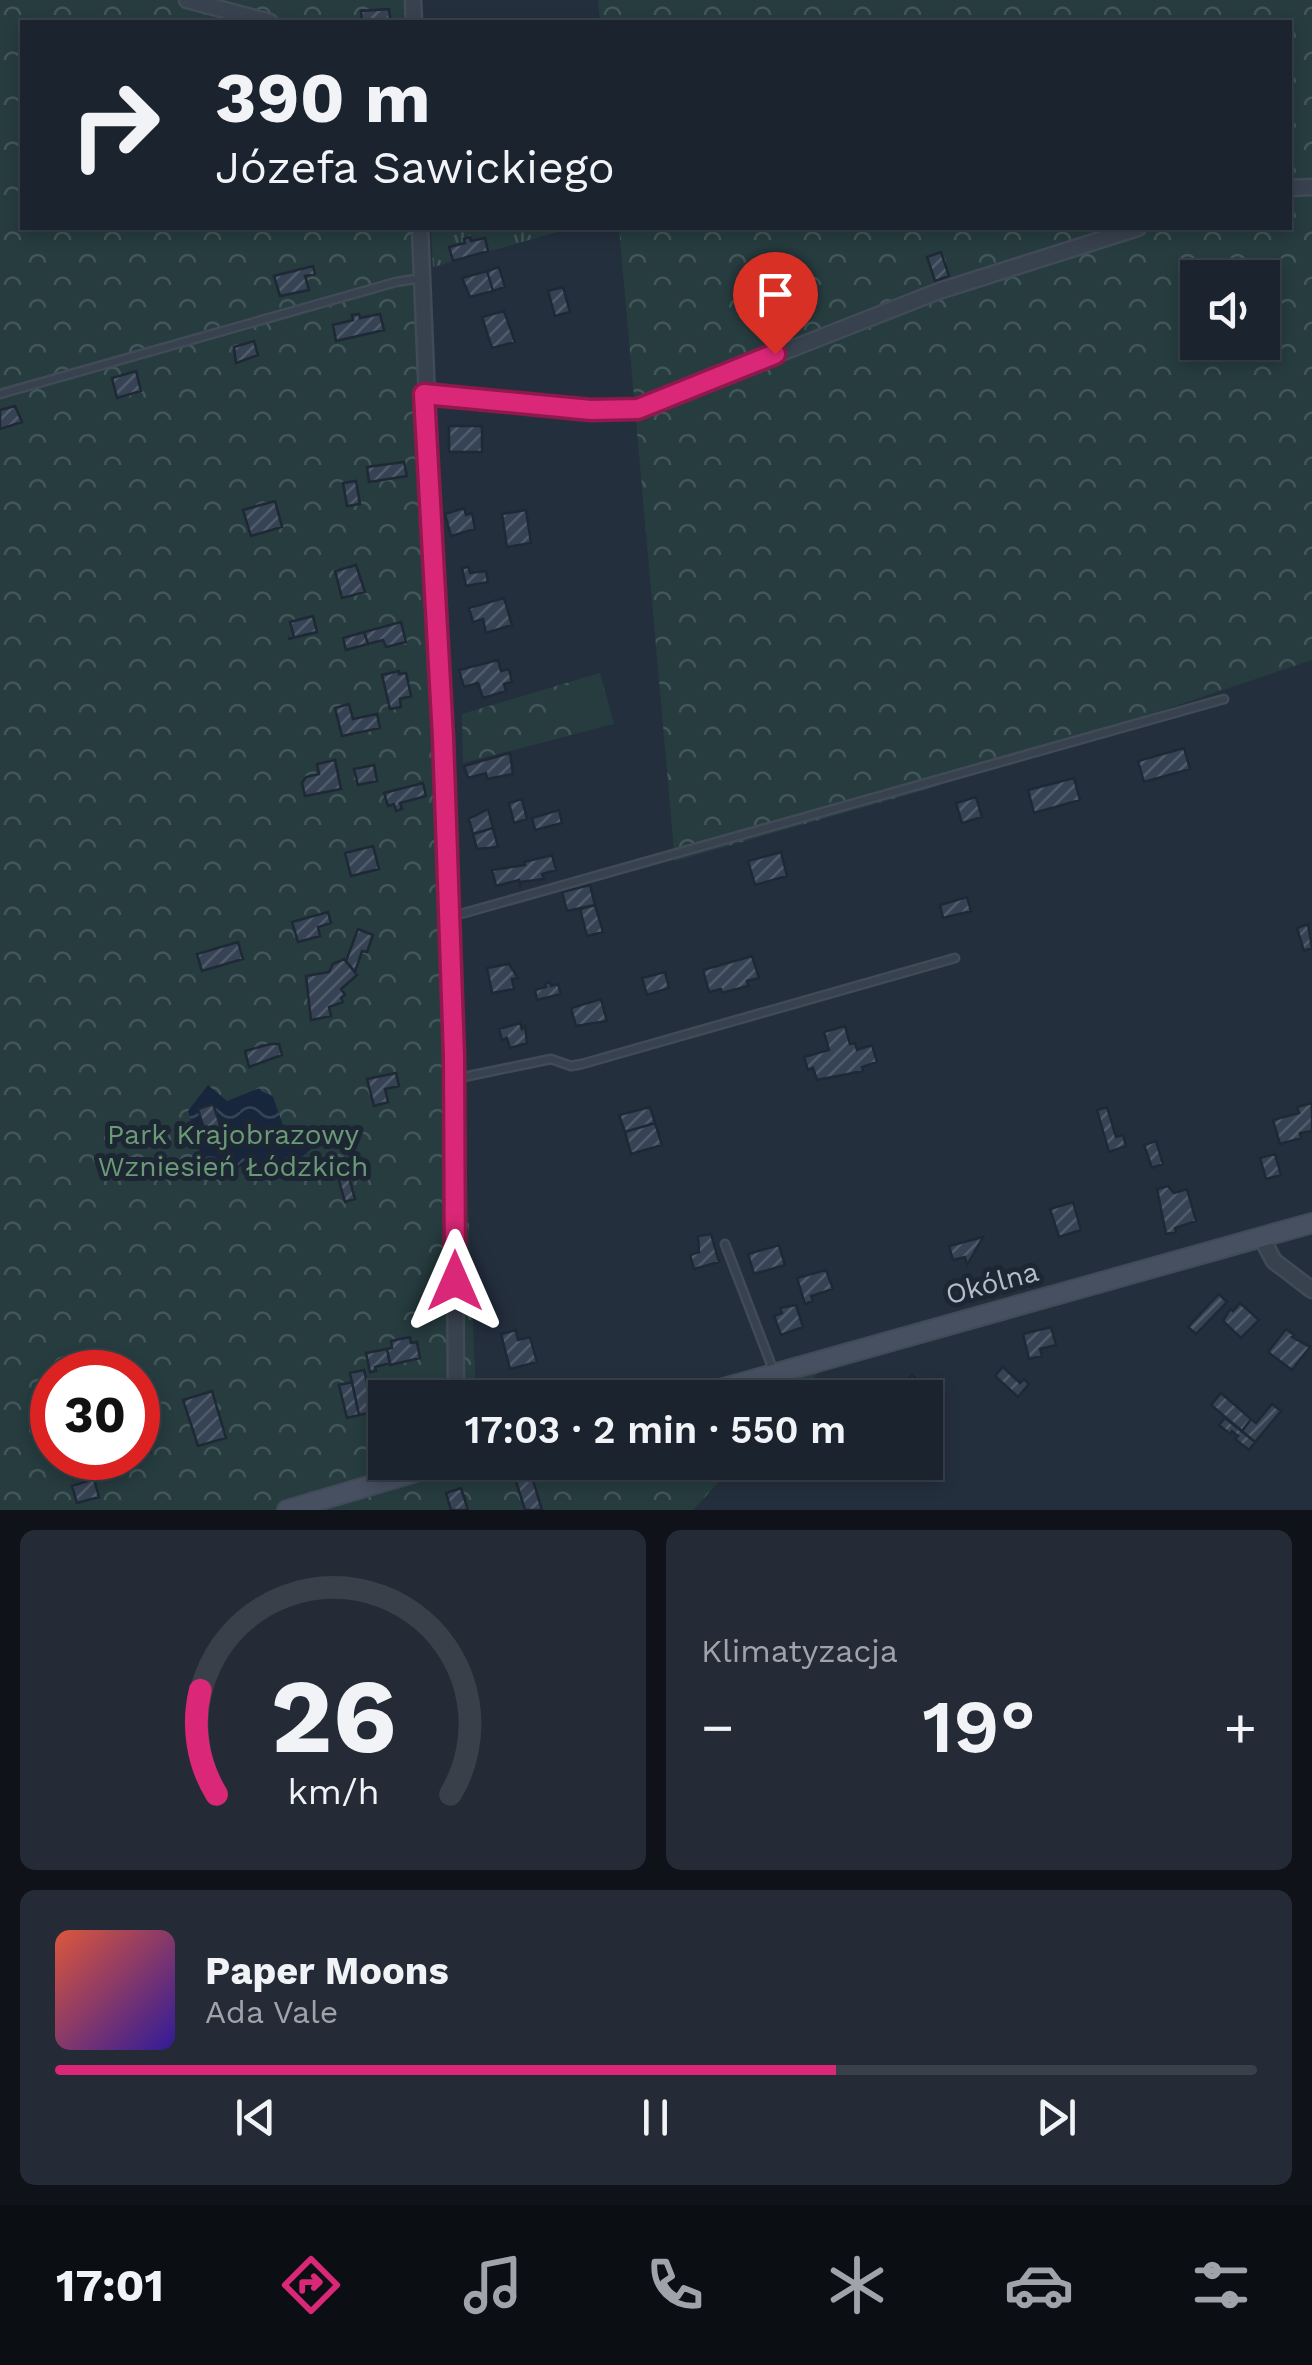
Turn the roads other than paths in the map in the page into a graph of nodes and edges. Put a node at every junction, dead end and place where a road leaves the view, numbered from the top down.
1 (187, 0) edge
2 (262, 20) edge
3 (420, 230) edge
4 (1132, 230) edge
5 (422, 278) junction
6 (0, 394) edge
7 (424, 394) junction
8 (1224, 699) dead end
9 (448, 918) junction
10 (954, 958) dead end
11 (454, 1079) junction
12 (1312, 1223) edge
13 (1261, 1237) junction
14 (724, 1244) dead end
15 (1312, 1290) edge
16 (774, 1373) junction
17 (456, 1380) edge
18 (750, 1380) edge
19 (389, 1480) edge
20 (287, 1510) edge

1 - 2 street
3 - 5 street
4 - 7 street
5 - 6 lane
5 - 7 street
7 - 9 street
8 - 9 lane
9 - 11 street
10 - 11 lane
11 - 17 street
12 - 13 street, Okólna
13 - 15 street
13 - 16 street, Okólna
14 - 16 lane
16 - 18 street, Okólna
19 - 20 street

